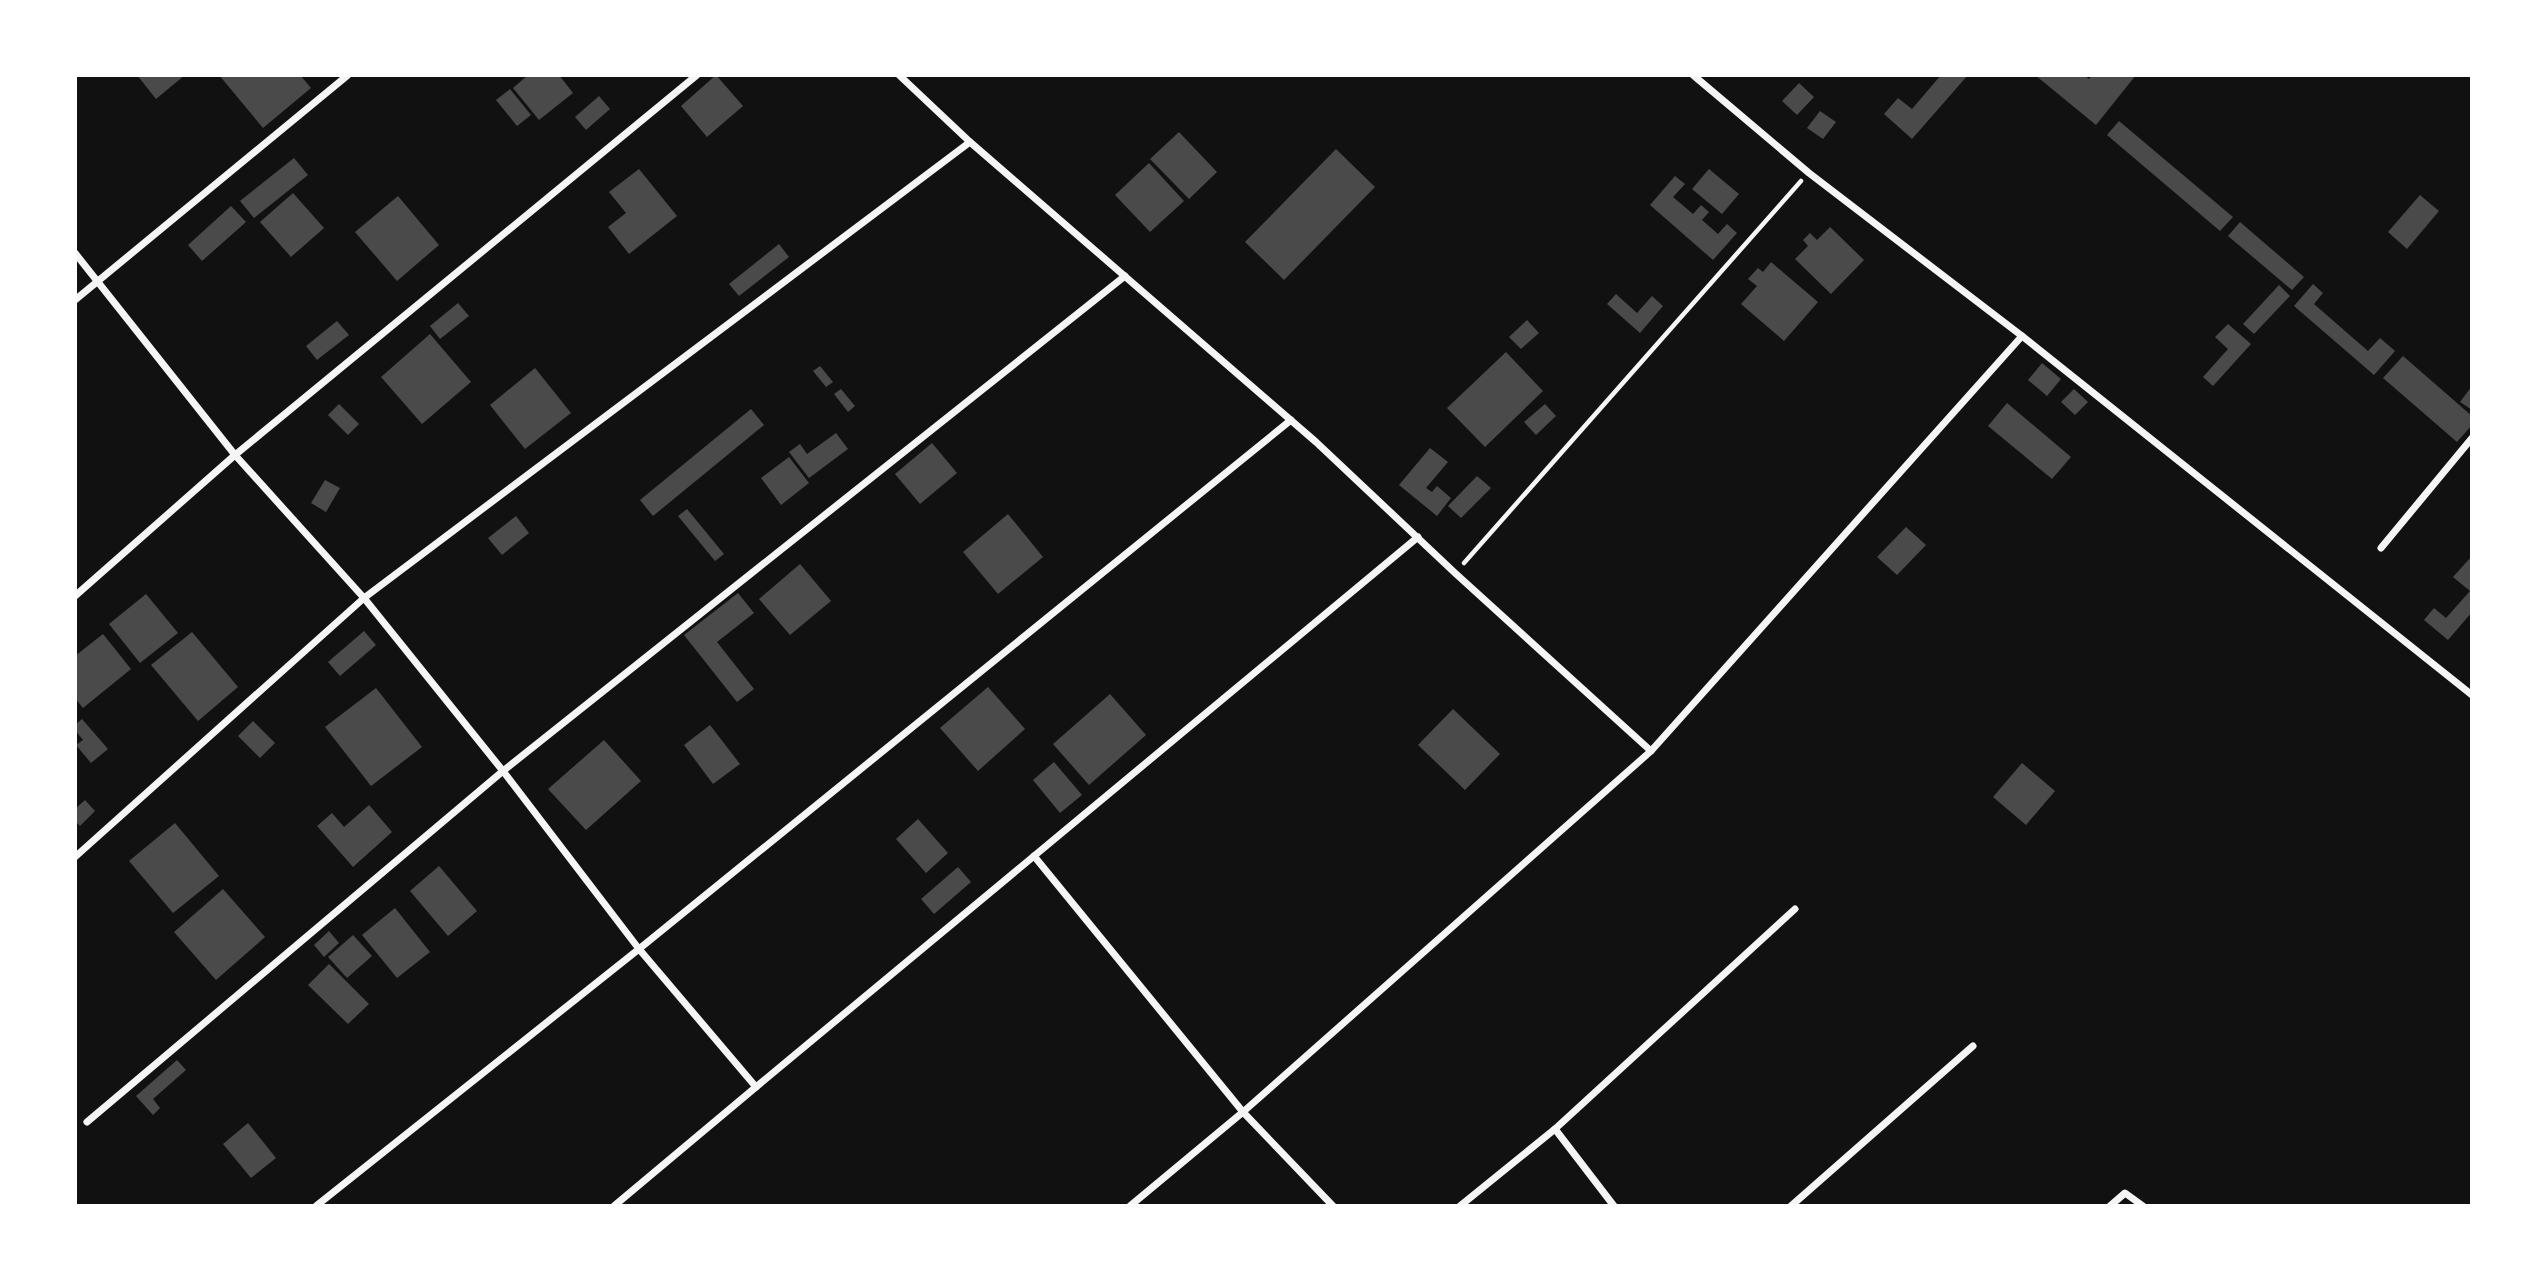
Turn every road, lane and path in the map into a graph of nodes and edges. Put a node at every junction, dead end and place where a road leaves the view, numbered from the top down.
1 (348, 75) edge
2 (697, 75) edge
3 (899, 75) edge
4 (1693, 75) edge
5 (970, 142) junction
6 (1809, 173) junction
7 (75, 253) edge
8 (1125, 276) junction
9 (99, 280) junction
10 (75, 300) edge
11 (2022, 336) junction
12 (1291, 420) junction
13 (2472, 438) edge
14 (235, 455) junction
15 (1418, 537) junction
16 (2381, 548) dead end
17 (1455, 573) junction
18 (75, 596) edge
19 (364, 598) junction
20 (2472, 695) edge
21 (1651, 751) junction
22 (503, 771) junction
23 (1034, 856) junction
24 (75, 857) edge
25 (1796, 909) dead end
26 (639, 949) junction
27 (1973, 1046) dead end
28 (756, 1087) junction
29 (1243, 1112) junction
30 (87, 1122) dead end
31 (1555, 1129) junction
32 (316, 1206) edge
33 (614, 1206) edge
34 (1130, 1206) edge
35 (1333, 1206) edge
36 (1460, 1206) edge
37 (1614, 1206) edge
38 (1791, 1206) edge
39 (2110, 1206) edge
40 (2143, 1206) edge

1 - 9 street
2 - 14 street
3 - 5 street
4 - 6 street
5 - 8 street
5 - 19 street
6 - 11 street
6 - 17 path
7 - 9 street
8 - 12 street
8 - 22 street
9 - 10 street
9 - 14 street
11 - 20 street
11 - 21 street
12 - 15 street
12 - 26 street
13 - 16 street
14 - 18 street
14 - 19 street
15 - 17 street
15 - 23 street
17 - 21 street
19 - 22 street
19 - 24 street
21 - 29 street
22 - 26 street
22 - 30 street
23 - 28 street
23 - 29 street
25 - 31 street
26 - 28 street
26 - 32 street
27 - 38 street
28 - 33 street
29 - 34 street
29 - 35 street
31 - 36 street
31 - 37 street
39 - 40 street

